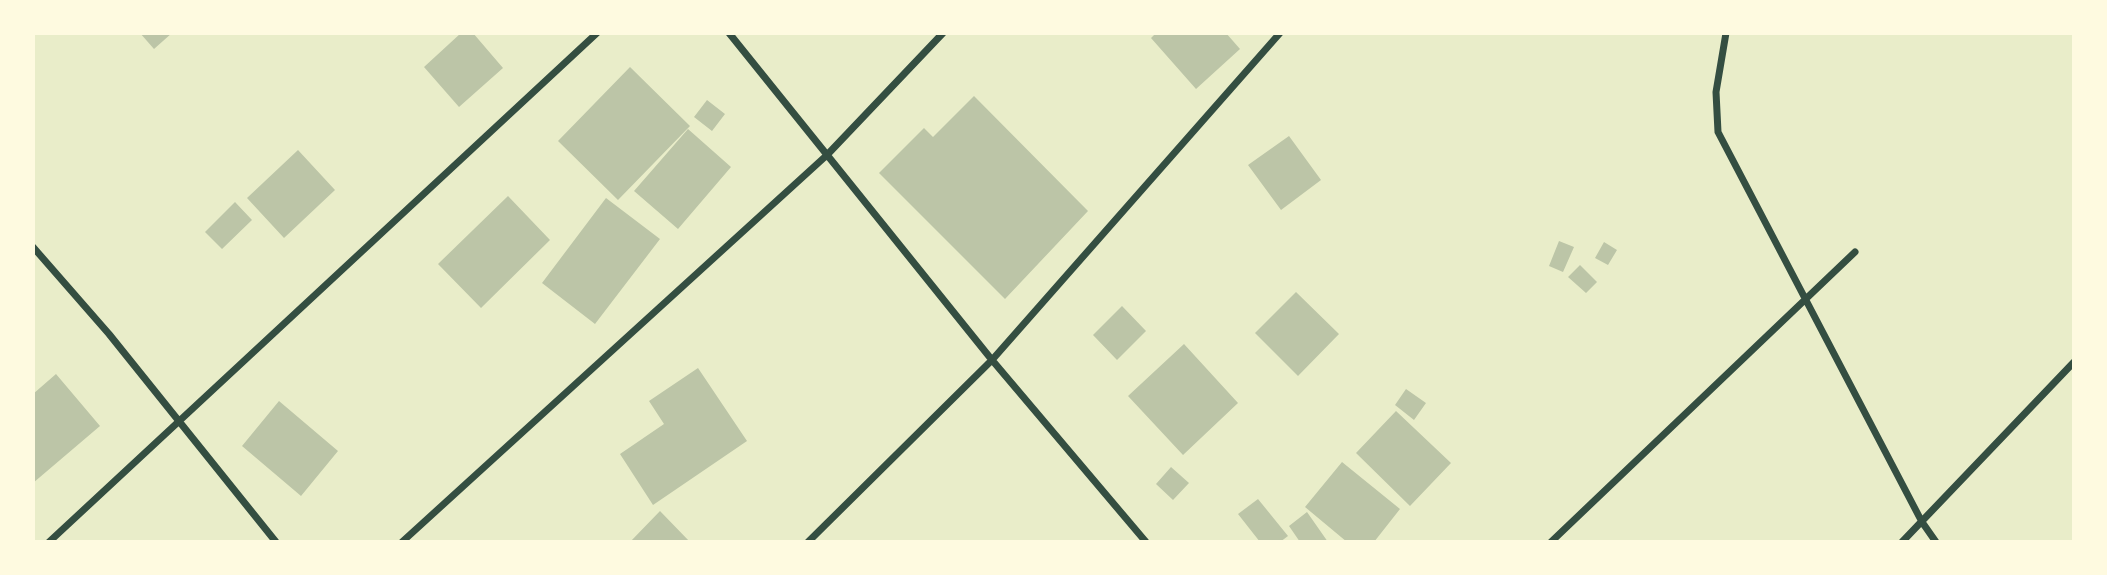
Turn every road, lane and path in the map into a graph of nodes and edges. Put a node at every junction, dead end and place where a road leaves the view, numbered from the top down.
1 (597, 33) edge
2 (729, 33) edge
3 (943, 33) edge
4 (1280, 33) edge
5 (1726, 33) edge
6 (828, 155) junction
7 (33, 247) edge
8 (1855, 252) dead end
9 (1805, 299) junction
10 (992, 359) junction
11 (2074, 362) edge
12 (178, 423) junction
13 (1922, 522) junction
14 (49, 542) edge
15 (276, 542) edge
16 (402, 542) edge
17 (808, 542) edge
18 (1146, 542) edge
19 (1550, 542) edge
20 (1902, 542) edge
21 (1936, 542) edge

1 - 12 street
2 - 6 street
3 - 6 street
4 - 10 street
5 - 9 street
6 - 10 street
6 - 16 street
7 - 12 street
8 - 9 street
9 - 13 street
9 - 19 street
10 - 17 street
10 - 18 street
11 - 13 street
12 - 14 street
12 - 15 street
13 - 20 street
13 - 21 street

